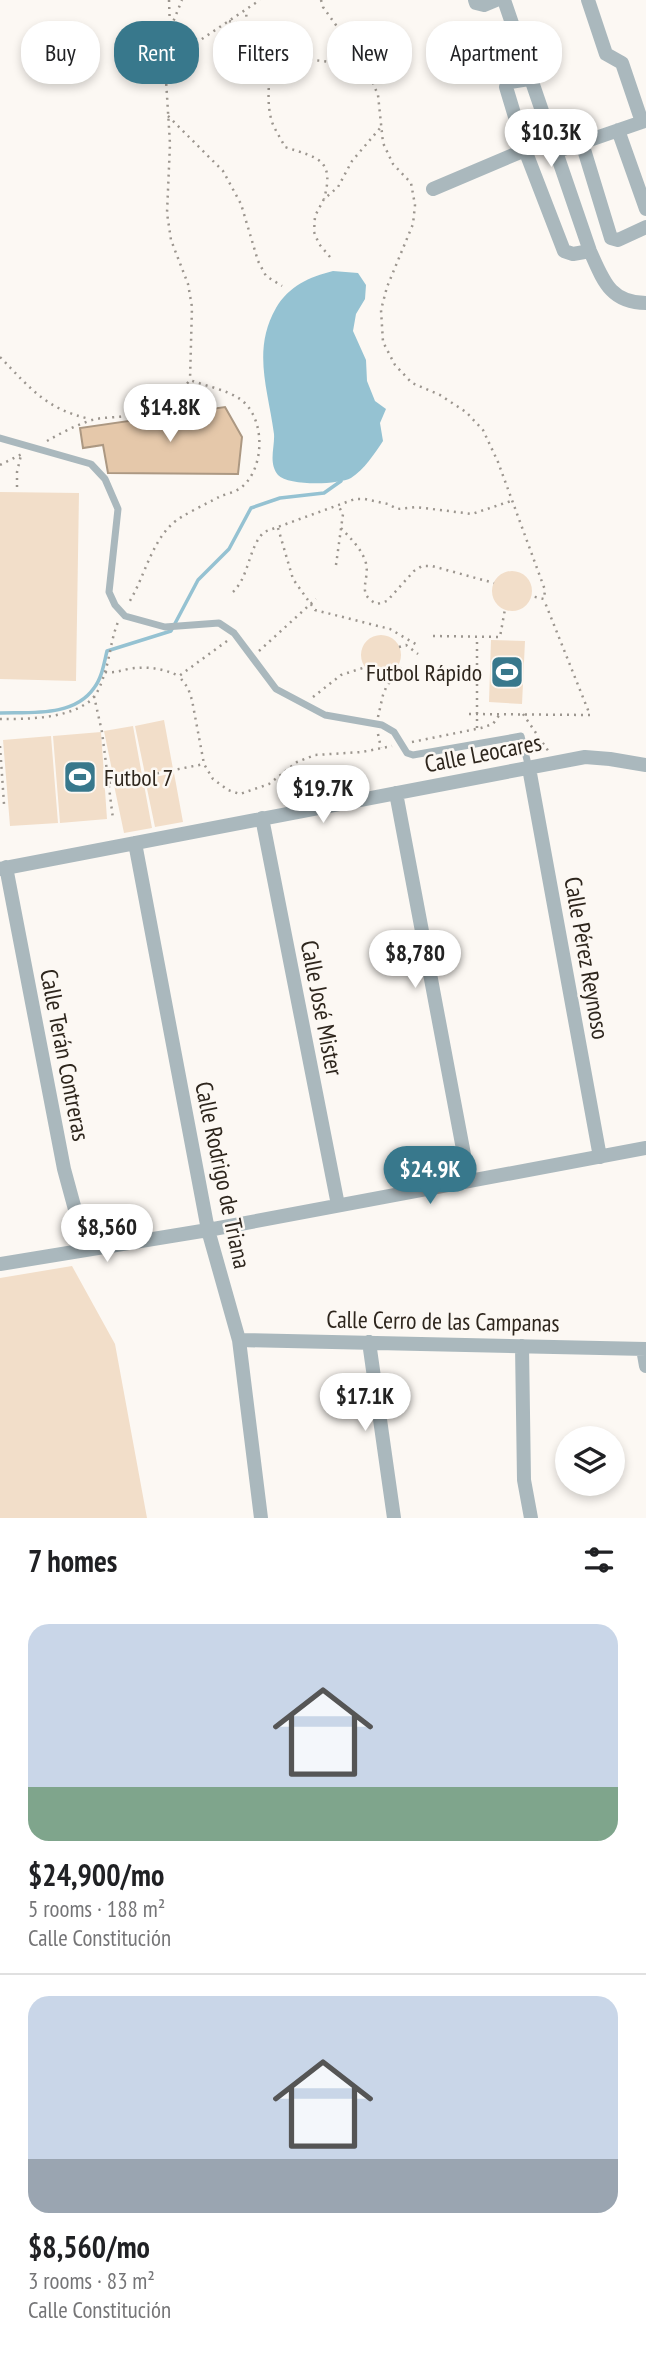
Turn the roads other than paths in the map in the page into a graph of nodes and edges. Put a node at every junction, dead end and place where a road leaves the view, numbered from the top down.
1 (475, 0) edge
2 (496, 0) edge
3 (504, 0) edge
4 (588, 0) edge
5 (511, 21) edge
6 (508, 84) edge
7 (531, 84) edge
8 (618, 131) junction
9 (582, 143) junction
10 (525, 150) junction
11 (555, 152) junction
12 (433, 189) dead end
13 (646, 209) edge
14 (646, 227) edge
15 (590, 251) junction
16 (646, 303) edge
17 (0, 438) edge
18 (646, 765) edge
19 (529, 768) junction
20 (396, 793) junction
21 (262, 818) junction
22 (135, 843) junction
23 (3, 868) edge
24 (646, 1148) edge
25 (600, 1157) junction
26 (469, 1181) junction
27 (338, 1205) junction
28 (208, 1230) junction
29 (86, 1250) junction
30 (0, 1264) edge
31 (239, 1339) junction
32 (369, 1342) junction
33 (522, 1346) junction
34 (645, 1349) edge
35 (646, 1366) edge
36 (261, 1518) edge
37 (394, 1518) edge
38 (531, 1518) edge

1 - 2 street
3 - 5 street
4 - 8 street
6 - 10 street
7 - 11 street
8 - 9 street
8 - 13 street
9 - 11 street
9 - 14 street
10 - 12 street
10 - 15 street
11 - 15 street
15 - 16 street
17 - 19 lane
18 - 19 street, Calle Leocares
19 - 20 street, Calle Leocares
19 - 25 street, Calle Pérez Reynoso
20 - 21 street, Calle Leocares
20 - 26 street
21 - 22 street, Calle Leocares
21 - 27 street, Calle José Mister
22 - 23 street, Calle Leocares
22 - 28 street, Calle Rodrigo de Triana
23 - 29 street, Calle Terán Contreras
24 - 25 street
25 - 26 street
26 - 27 street
27 - 28 street
28 - 29 street
28 - 31 street, Calle Rodrigo de Triana
29 - 30 street
31 - 32 street, Calle Cerro de las Campanas
31 - 36 street, Calle Rodrigo de Triana
32 - 33 street, Calle Cerro de las Campanas
32 - 37 street
33 - 34 street, Calle Cerro de las Campanas
33 - 38 street
34 - 35 street

